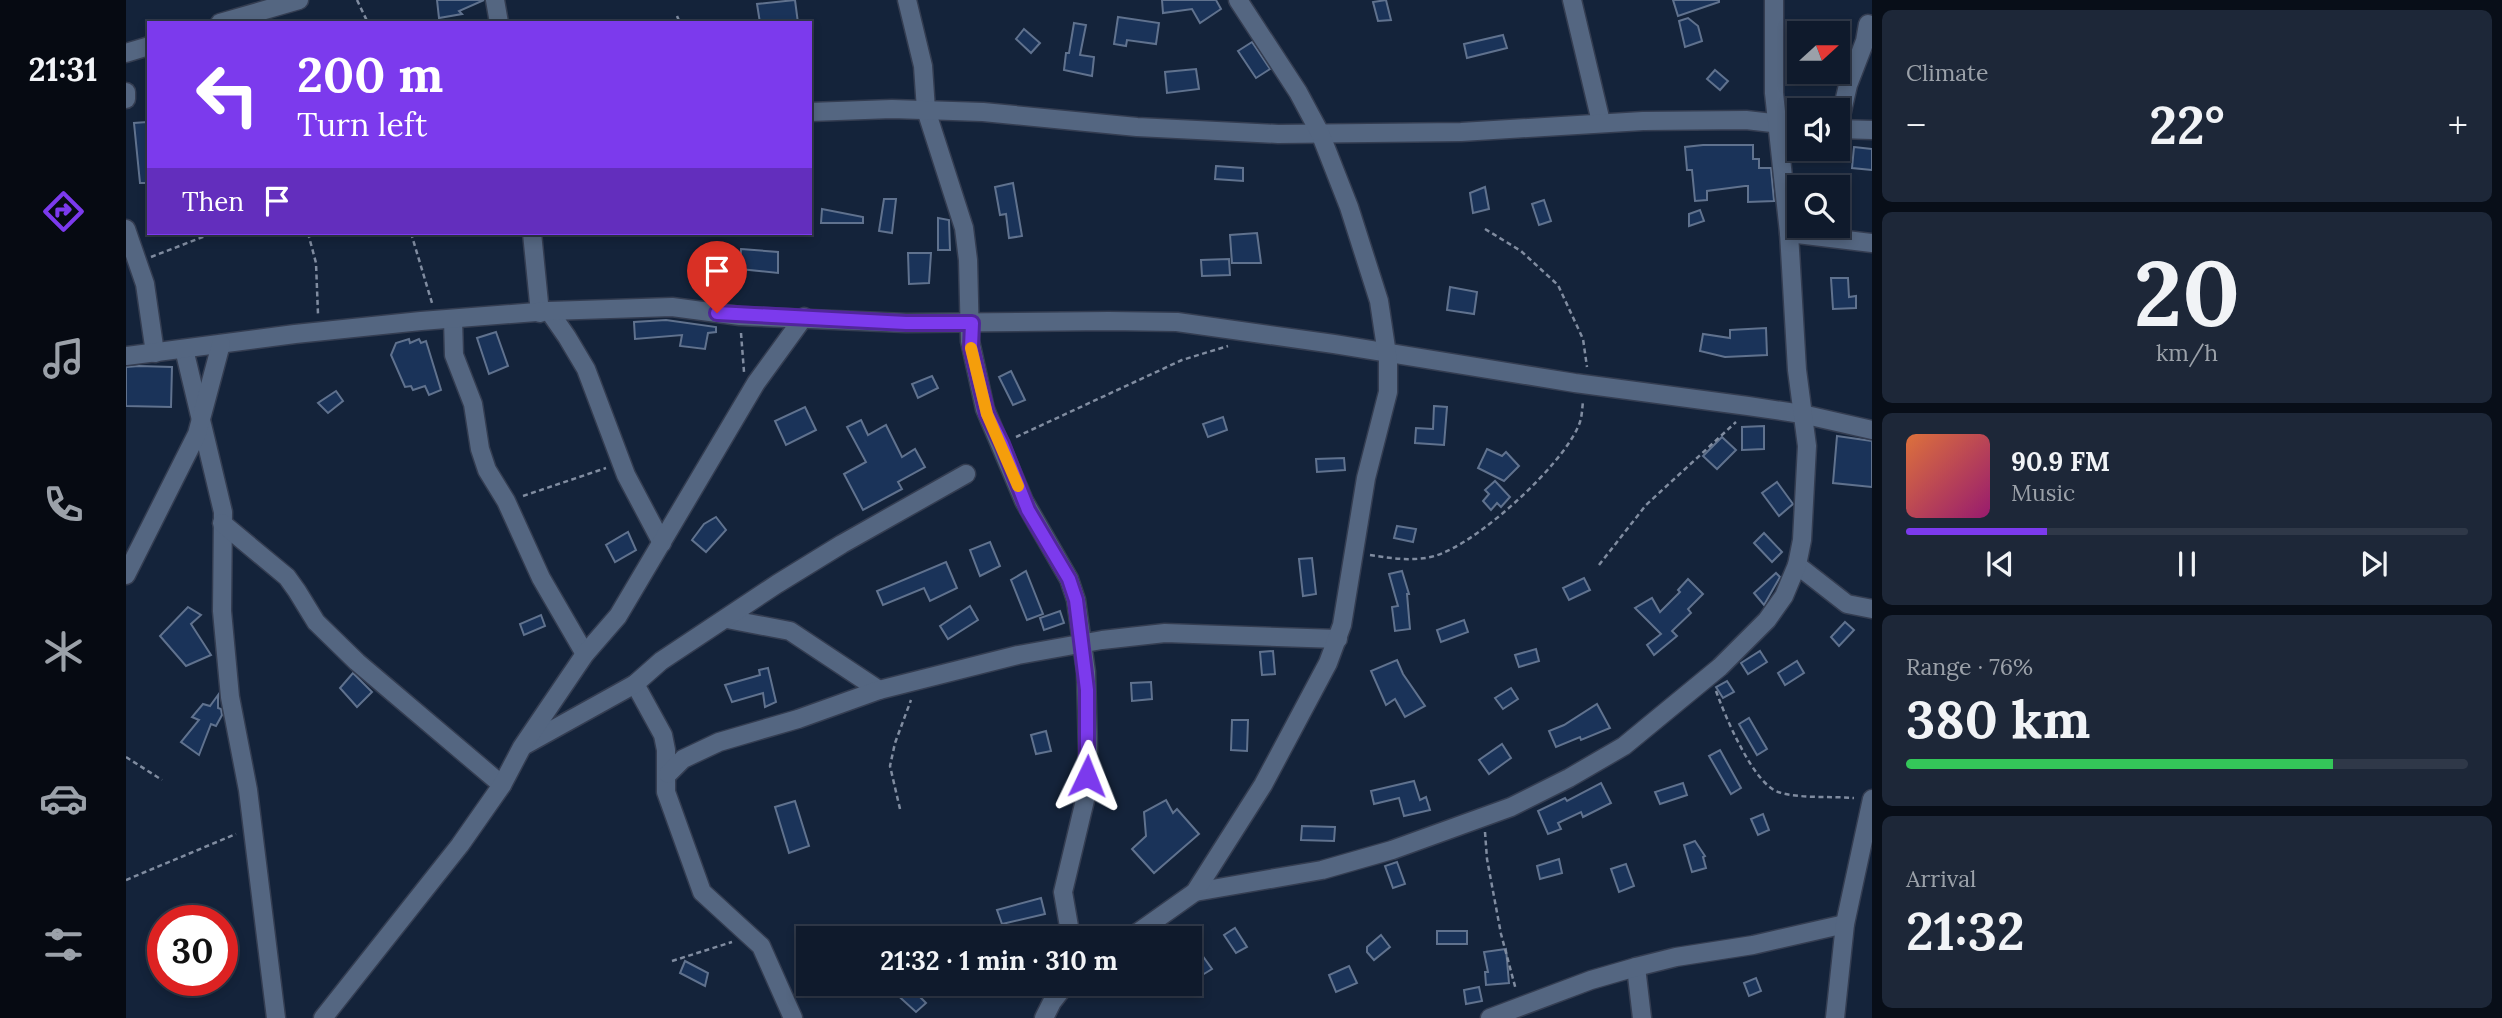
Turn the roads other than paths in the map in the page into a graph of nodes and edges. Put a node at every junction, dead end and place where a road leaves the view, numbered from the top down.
1 (299, 0) edge
2 (495, 0) edge
3 (907, 0) edge
4 (1238, 0) edge
5 (1572, 0) edge
6 (1774, 0) edge
7 (227, 21) edge
8 (499, 21) edge
9 (1868, 24) dead end
10 (147, 47) edge
11 (126, 53) edge
12 (126, 92) edge
13 (1845, 98) edge
14 (126, 99) edge
15 (926, 110) junction
16 (812, 112) edge
17 (1601, 122) junction
18 (1778, 124) junction
19 (1787, 125) edge
20 (1850, 129) edge
21 (1872, 130) edge
22 (1320, 133) junction
23 (1787, 213) edge
24 (126, 229) edge
25 (532, 235) edge
26 (1789, 238) edge
27 (1830, 238) edge
28 (1872, 243) edge
29 (545, 312) junction
30 (804, 317) junction
31 (445, 319) junction
32 (972, 323) junction
33 (221, 344) junction
34 (184, 349) junction
35 (155, 353) junction
36 (1387, 353) junction
37 (126, 356) edge
38 (1802, 414) junction
39 (202, 421) junction
40 (1872, 430) edge
41 (966, 474) dead end
42 (222, 523) junction
43 (662, 543) junction
44 (1797, 565) junction
45 (126, 575) edge
46 (1872, 609) edge
47 (727, 619) junction
48 (1338, 639) junction
49 (1083, 643) junction
50 (585, 654) junction
51 (635, 684) junction
52 (879, 690) junction
53 (522, 747) junction
54 (668, 774) junction
55 (502, 785) junction
56 (1872, 799) edge
57 (1195, 892) junction
58 (1845, 924) junction
59 (1069, 926) edge
60 (1147, 926) edge
61 (1636, 967) junction
62 (1057, 996) edge
63 (1513, 1012) edge
64 (276, 1018) edge
65 (323, 1018) edge
66 (793, 1018) edge
67 (1044, 1018) edge
68 (1490, 1018) edge
69 (1642, 1018) edge
70 (1835, 1018) edge

1 - 7 street
2 - 8 street
3 - 15 street
4 - 22 street
5 - 17 street
6 - 18 street
9 - 13 street
10 - 11 street
12 - 14 street
15 - 16 street
15 - 22 street
15 - 32 street
17 - 18 street
17 - 22 street
18 - 19 street
18 - 23 street
20 - 21 street
22 - 36 street
24 - 35 street
25 - 29 street
26 - 38 street
27 - 28 street
29 - 30 street
29 - 31 street
29 - 43 street
30 - 32 street
30 - 43 street
31 - 33 street
31 - 50 street
32 - 36 street
32 - 49 street
33 - 34 street
33 - 39 street
34 - 35 street
34 - 39 street
35 - 37 street
36 - 38 street
36 - 48 street
38 - 40 street
38 - 44 street
39 - 42 street
39 - 45 street
41 - 47 street
42 - 55 street
42 - 64 street
43 - 50 street
44 - 46 street
44 - 57 street
47 - 51 street
47 - 52 street
48 - 49 street
48 - 57 street
49 - 52 street
49 - 59 street
50 - 53 street
51 - 53 street
51 - 54 street
52 - 54 street
53 - 55 street
54 - 66 street
55 - 65 street
56 - 58 street
57 - 60 street
58 - 61 street
58 - 70 street
61 - 63 street
61 - 69 street
62 - 67 street
63 - 68 street

